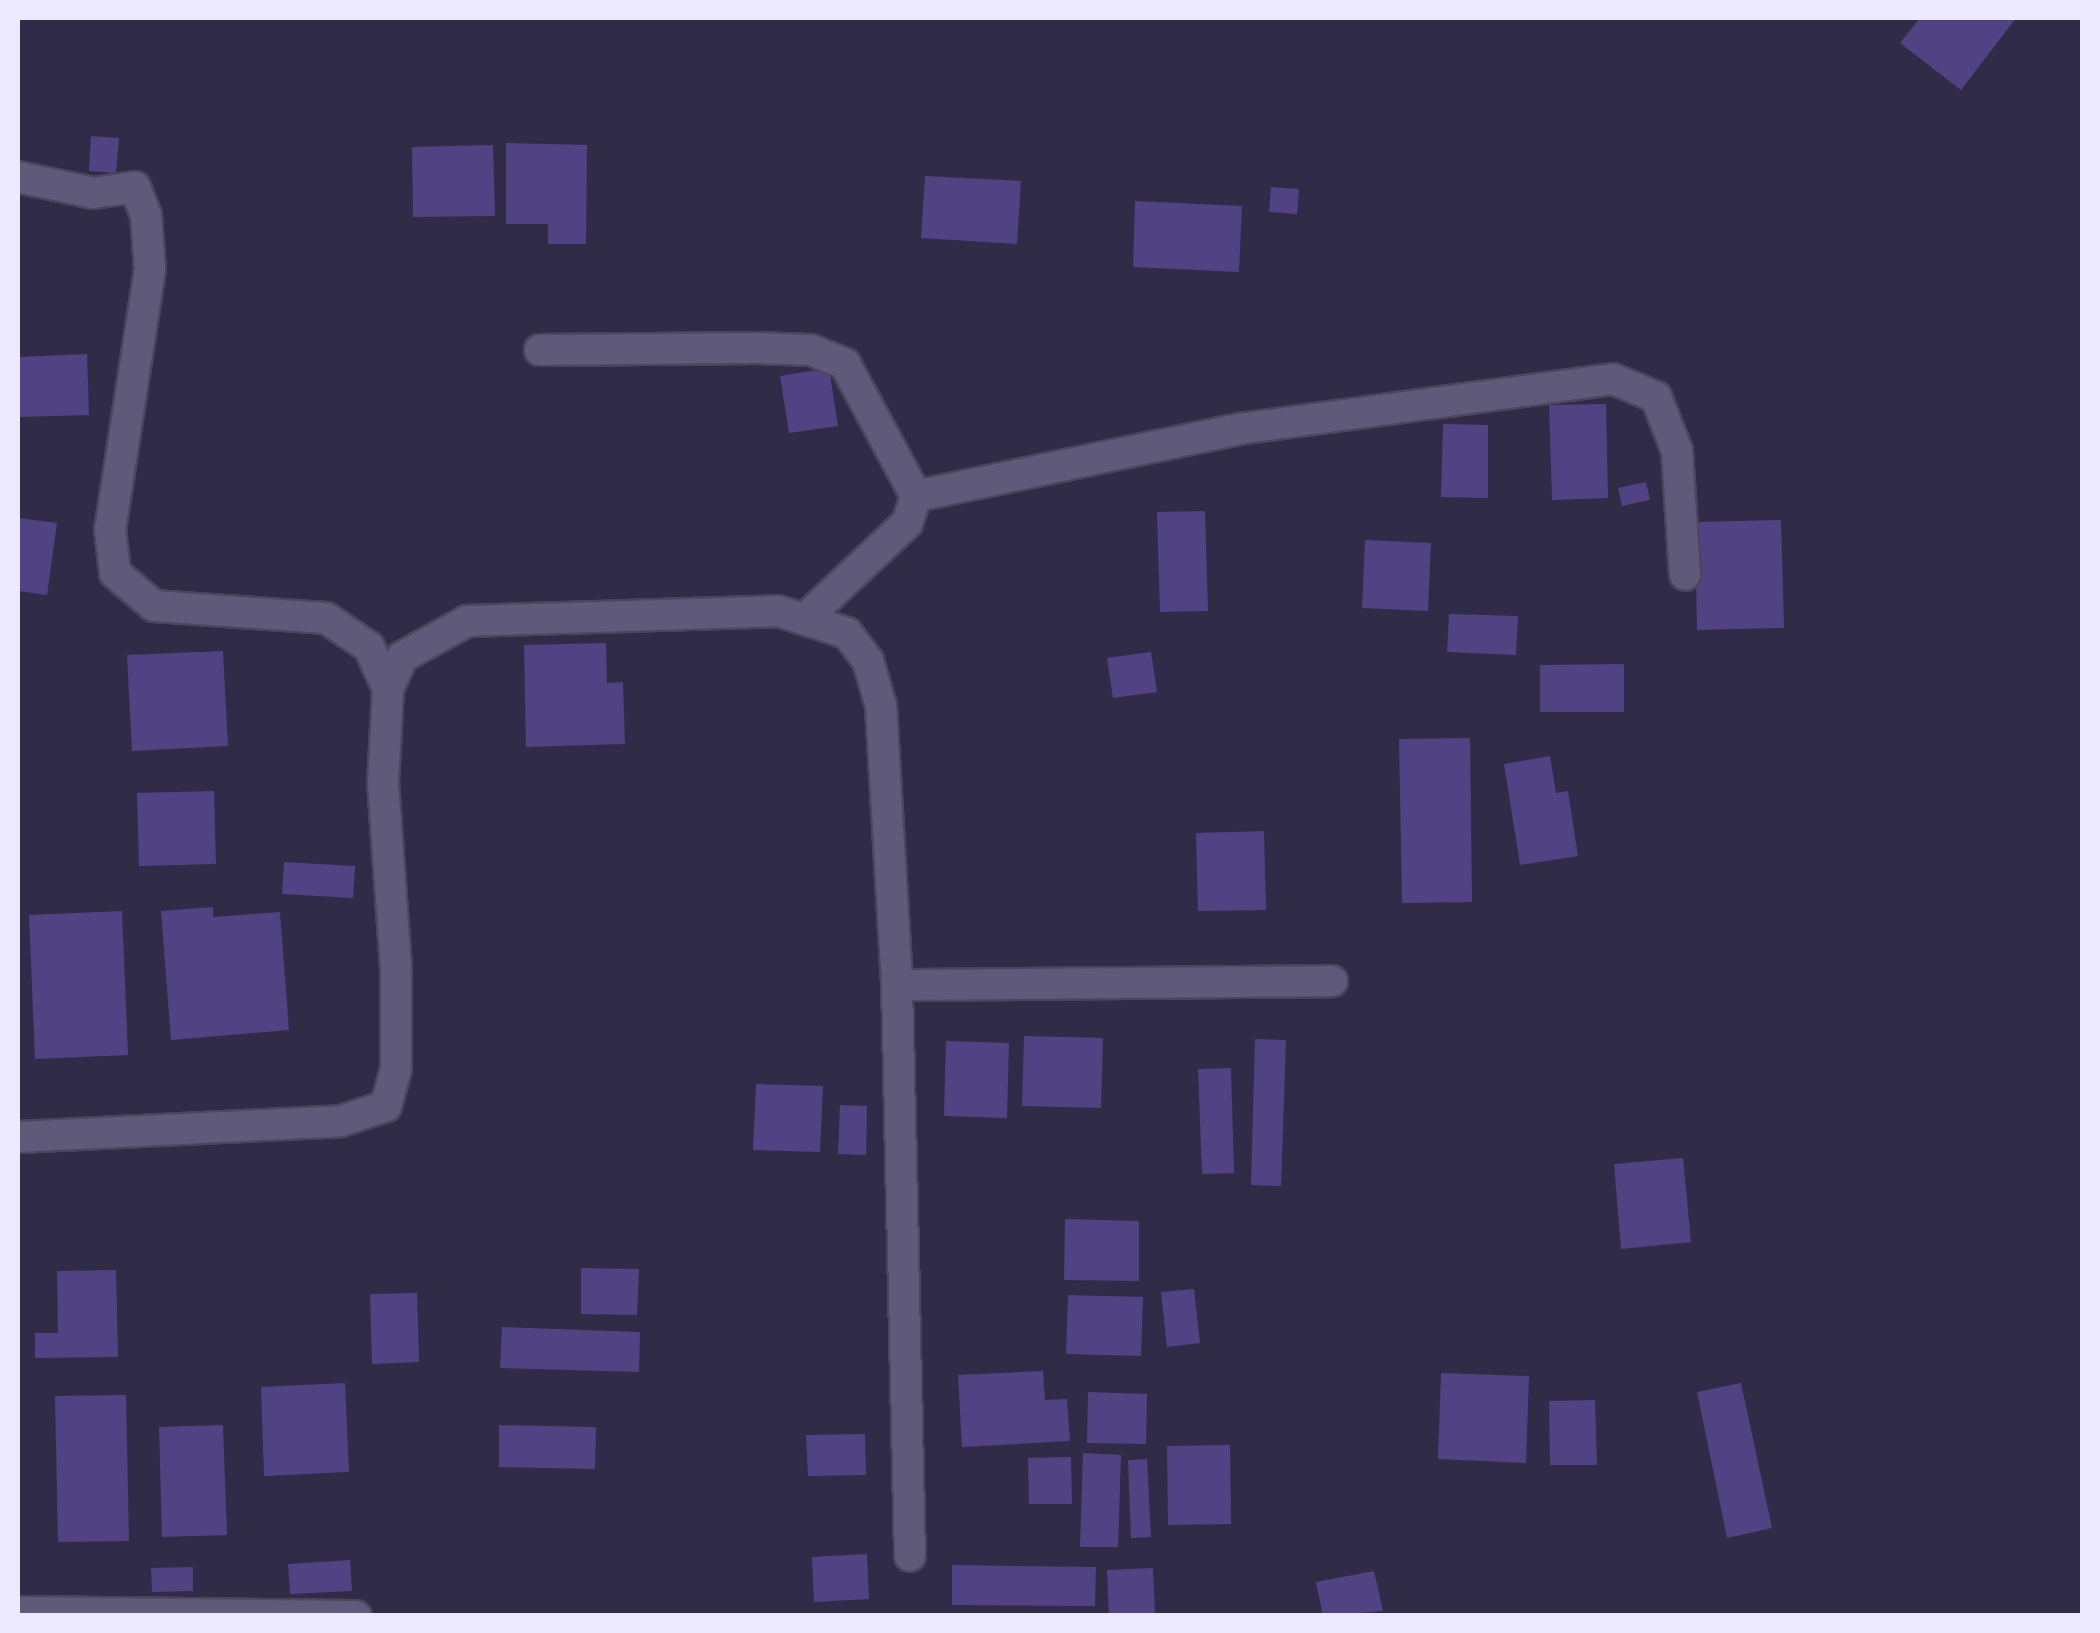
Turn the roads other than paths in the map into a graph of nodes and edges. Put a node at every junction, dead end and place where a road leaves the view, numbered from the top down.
1 (18, 177) edge
2 (540, 350) dead end
3 (916, 496) junction
4 (1684, 576) dead end
5 (808, 616) junction
6 (388, 690) junction
7 (1332, 981) dead end
8 (897, 985) junction
9 (18, 1138) edge
10 (910, 1556) dead end
11 (18, 1612) edge
12 (356, 1616) edge

1 - 6 street
2 - 3 street
3 - 4 street
3 - 5 street
5 - 6 street
5 - 8 street
6 - 9 street
7 - 8 street
8 - 10 street
11 - 12 street

